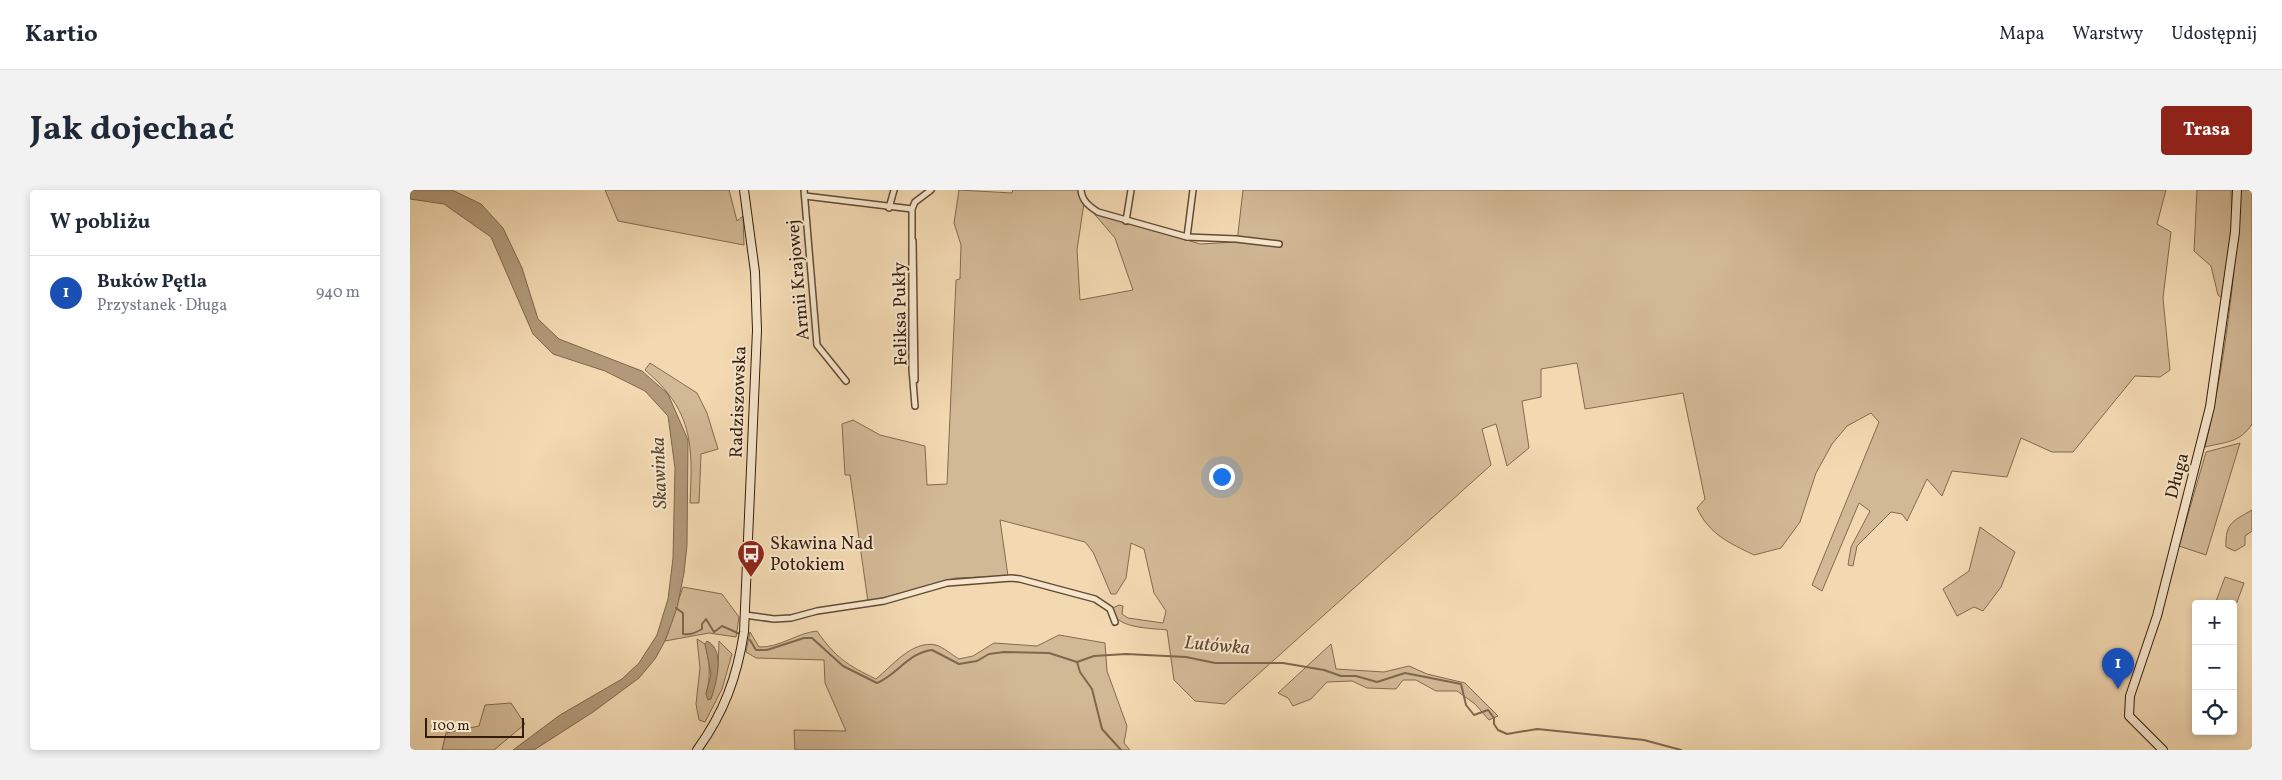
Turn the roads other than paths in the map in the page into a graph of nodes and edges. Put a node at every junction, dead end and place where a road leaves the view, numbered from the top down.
1 (744, 190) edge
2 (894, 190) edge
3 (931, 190) edge
4 (1081, 190) edge
5 (1131, 190) edge
6 (1193, 190) edge
7 (2237, 190) edge
8 (804, 193) edge
9 (889, 208) junction
10 (912, 209) junction
11 (1126, 221) junction
12 (1187, 238) junction
13 (1279, 244) dead end
14 (846, 381) dead end
15 (914, 406) dead end
16 (745, 615) junction
17 (1114, 622) dead end
18 (697, 750) edge
19 (2163, 750) edge

1 - 16 street, Radziszowska
2 - 9 street
3 - 10 street
4 - 11 street
5 - 11 street
6 - 12 street
7 - 19 street, Długa
8 - 9 street
8 - 14 street, Armii Krajowej
9 - 10 street
10 - 15 street, Feliksa Pukły
11 - 12 street
12 - 13 street
16 - 17 street
16 - 18 street, Radziszowska

